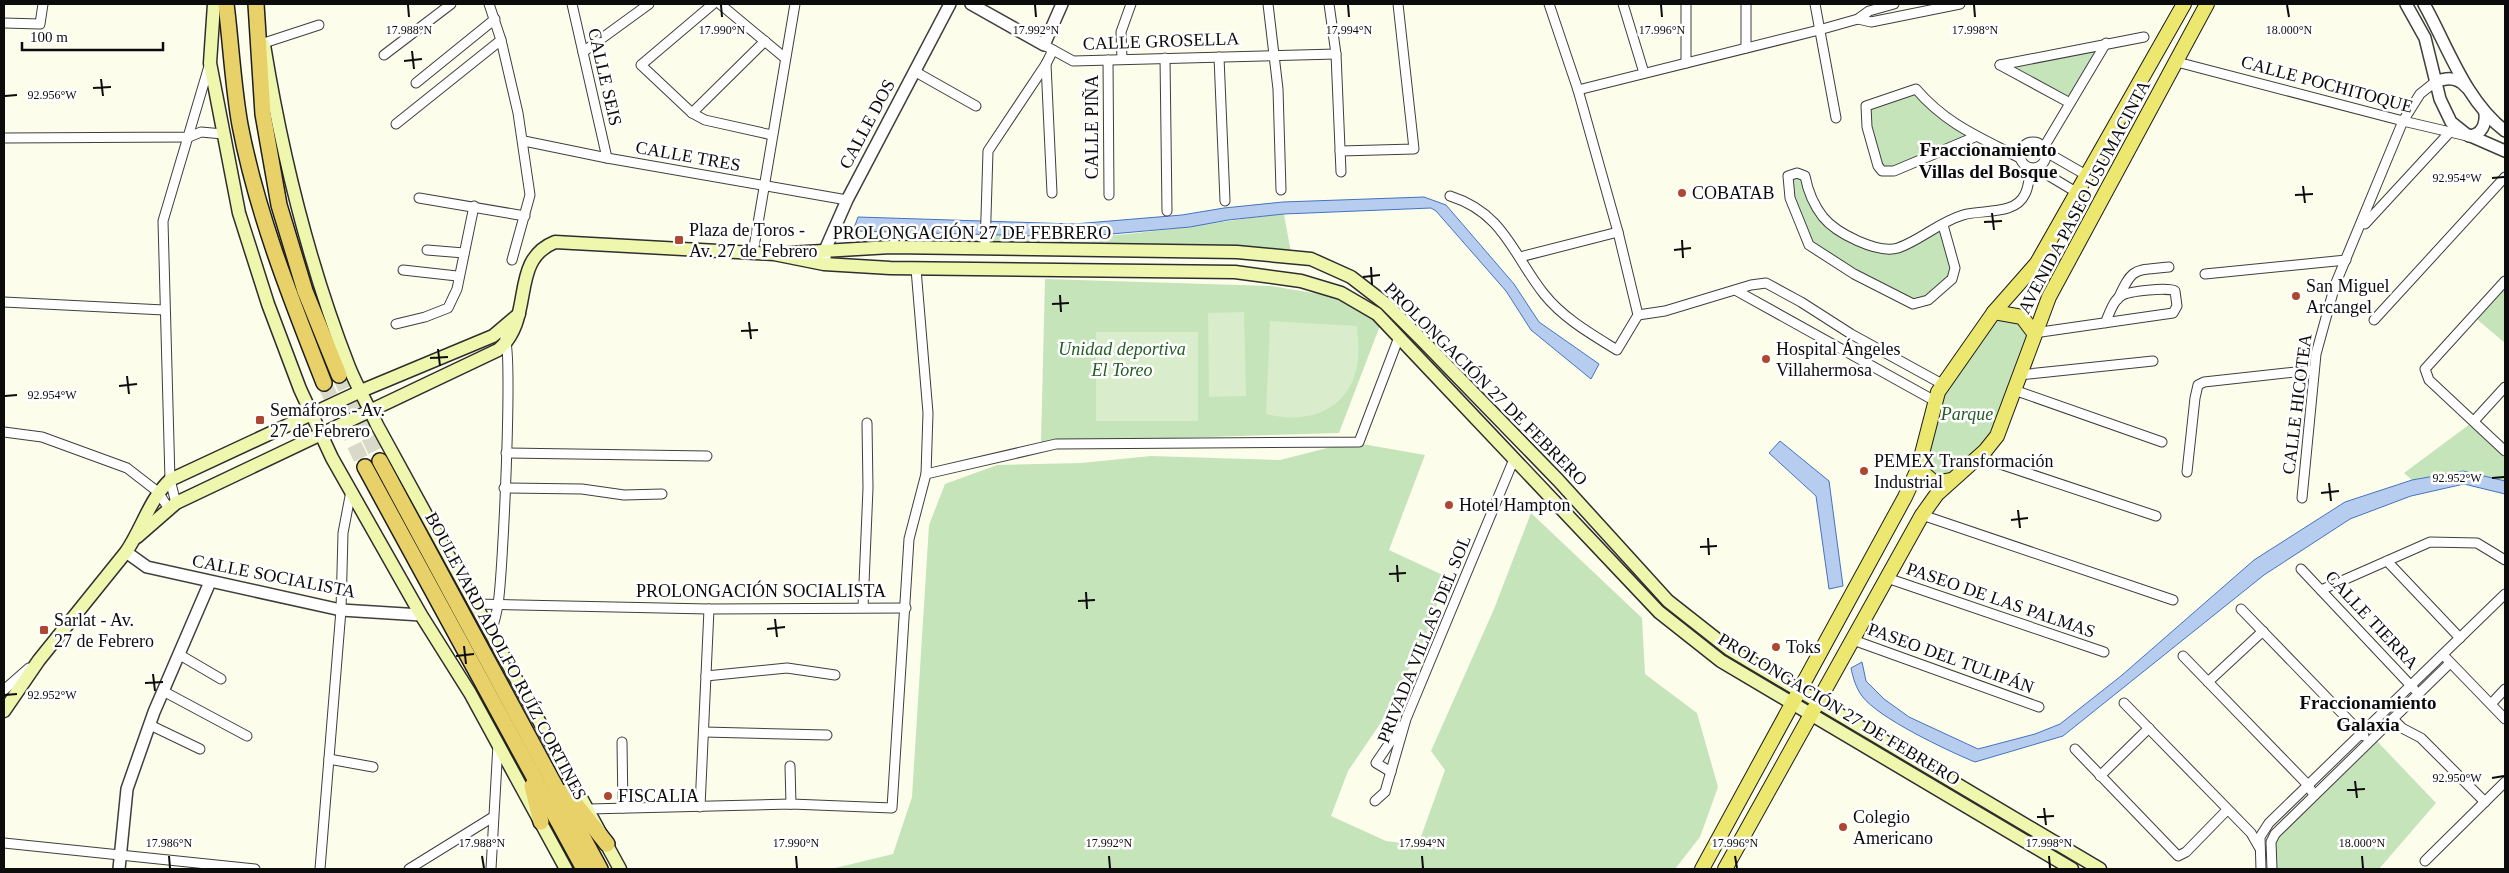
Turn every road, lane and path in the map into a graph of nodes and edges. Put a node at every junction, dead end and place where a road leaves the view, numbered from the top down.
1 (43, 4) edge
2 (214, 4) edge
3 (226, 4) edge
4 (451, 4) edge
5 (489, 4) edge
6 (572, 4) edge
7 (649, 4) edge
8 (713, 4) edge
9 (720, 4) edge
10 (795, 4) edge
11 (950, 4) edge
12 (971, 4) edge
13 (1062, 4) edge
14 (1131, 4) edge
15 (1268, 4) edge
16 (1329, 4) edge
17 (1398, 4) edge
18 (1549, 4) edge
19 (1623, 4) edge
20 (1627, 4) edge
21 (1686, 4) edge
22 (1746, 4) edge
23 (1815, 4) edge
24 (1894, 4) edge
25 (1960, 4) edge
26 (2207, 4) edge
27 (2406, 4) edge
28 (2424, 4) edge
29 (256, 5) edge
30 (2182, 5) edge
31 (1869, 7) edge
32 (988, 8) edge
33 (1919, 8) edge
34 (1626, 17) junction
35 (495, 19) junction
36 (1858, 19) junction
37 (1871, 22) junction
38 (4, 23) edge
39 (319, 25) dead end
40 (1819, 30) junction
41 (2144, 37) dead end
42 (501, 40) junction
43 (765, 41) junction
44 (264, 42) junction
45 (2106, 43) junction
46 (1048, 48) junction
47 (1746, 48) junction
48 (583, 52) junction
49 (1336, 54) junction
50 (384, 55) dead end
51 (1275, 55) junction
52 (1219, 57) junction
53 (786, 58) junction
54 (1165, 58) junction
55 (1122, 59) junction
56 (1108, 60) junction
57 (2177, 62) junction
58 (210, 63) junction
59 (1686, 63) junction
60 (1046, 64) junction
61 (914, 71) junction
62 (1644, 73) junction
63 (2435, 82) junction
64 (416, 83) dead end
65 (1578, 90) junction
66 (2469, 90) junction
67 (2070, 104) junction
68 (976, 106) dead end
69 (692, 113) junction
70 (2485, 113) junction
71 (1836, 118) dead end
72 (2403, 121) junction
73 (396, 124) dead end
74 (2503, 129) edge
75 (2449, 133) junction
76 (223, 134) junction
77 (772, 135) junction
78 (1977, 136) junction
79 (2470, 136) junction
80 (189, 137) junction
81 (4, 138) edge
82 (524, 141) junction
83 (2492, 144) junction
84 (2045, 150) junction
85 (1340, 151) junction
86 (2505, 151) edge
87 (607, 158) junction
88 (2020, 158) junction
89 (2033, 168) junction
90 (1341, 172) dead end
91 (2086, 175) junction
92 (2505, 177) edge
93 (764, 186) junction
94 (1281, 190) dead end
95 (2076, 192) junction
96 (1052, 193) dead end
97 (1109, 195) dead end
98 (1450, 196) dead end
99 (419, 198) dead end
100 (847, 200) junction
101 (1225, 201) dead end
102 (474, 206) junction
103 (1167, 211) dead end
104 (525, 216) junction
105 (1943, 225) junction
106 (2359, 230) junction
107 (1618, 232) junction
108 (985, 249) junction
109 (427, 250) dead end
110 (825, 250) junction
111 (464, 253) junction
112 (753, 253) junction
113 (774, 254) junction
114 (1520, 257) junction
115 (512, 260) dead end
116 (2346, 260) junction
117 (824, 264) junction
118 (2168, 267) dead end
119 (916, 268) junction
120 (403, 270) dead end
121 (2205, 274) dead end
122 (458, 276) junction
123 (2505, 281) edge
124 (1737, 291) junction
125 (2118, 299) junction
126 (4, 302) edge
127 (164, 310) junction
128 (1994, 312) junction
129 (1638, 315) junction
130 (2374, 320) dead end
131 (2105, 323) junction
132 (396, 324) dead end
133 (2034, 333) junction
134 (504, 336) junction
135 (1399, 337) junction
136 (2153, 361) dead end
137 (2314, 370) junction
138 (339, 375) tunnel mouth
139 (2020, 375) junction
140 (324, 382) tunnel mouth
141 (1944, 385) junction
142 (2505, 387) edge
143 (2014, 390) junction
144 (361, 391) junction
145 (1935, 401) junction
146 (370, 411) junction
147 (310, 414) junction
148 (2474, 422) junction
149 (867, 423) dead end
150 (4, 432) edge
151 (320, 434) junction
152 (2162, 442) dead end
153 (2505, 451) edge
154 (506, 453) junction
155 (707, 456) dead end
156 (1979, 457) junction
157 (1514, 459) junction
158 (380, 461) tunnel mouth
159 (365, 467) tunnel mouth
160 (1918, 469) junction
161 (2187, 472) dead end
162 (926, 474) junction
163 (1954, 479) junction
164 (170, 480) junction
165 (504, 488) junction
166 (351, 491) junction
167 (158, 492) junction
168 (662, 494) dead end
169 (2302, 498) dead end
170 (173, 506) junction
171 (1922, 515) junction
172 (2156, 516) dead end
173 (137, 537) junction
174 (126, 552) junction
175 (2505, 560) edge
176 (2387, 561) junction
177 (2301, 569) dead end
178 (1888, 578) junction
179 (210, 582) junction
180 (2321, 590) junction
181 (2505, 594) edge
182 (2173, 600) dead end
183 (498, 603) junction
184 (475, 604) junction
185 (863, 607) junction
186 (906, 608) junction
187 (709, 609) junction
188 (2241, 609) dead end
189 (340, 610) junction
190 (421, 615) junction
191 (2263, 631) junction
192 (491, 633) junction
193 (2460, 638) junction
194 (1853, 640) junction
195 (2104, 652) dead end
196 (180, 655) junction
197 (2444, 655) junction
198 (2183, 656) dead end
199 (39, 660) junction
200 (2450, 663) junction
201 (835, 675) dead end
202 (706, 676) junction
203 (221, 679) dead end
204 (2208, 682) junction
205 (2411, 686) junction
206 (4, 690) edge
207 (2505, 690) edge
208 (163, 691) junction
209 (1801, 691) junction
210 (2419, 694) junction
211 (1818, 701) junction
212 (2124, 703) dead end
213 (1794, 704) junction
214 (2491, 704) junction
215 (2039, 706) dead end
216 (5, 708) edge
217 (1811, 714) junction
218 (1406, 719) junction
219 (2393, 719) junction
220 (2505, 719) edge
221 (150, 725) junction
222 (2149, 728) junction
223 (704, 732) junction
224 (2361, 733) junction
225 (827, 735) dead end
226 (248, 736) dead end
227 (622, 742) dead end
228 (2369, 742) junction
229 (498, 744) junction
230 (2075, 749) dead end
231 (200, 750) dead end
232 (538, 755) junction
233 (329, 759) junction
234 (790, 766) dead end
235 (373, 767) dead end
236 (528, 767) junction
237 (1391, 772) junction
238 (2100, 776) junction
239 (2505, 782) edge
240 (2307, 784) junction
241 (2314, 796) junction
242 (1374, 801) dead end
243 (2485, 802) junction
244 (791, 804) junction
245 (700, 807) junction
246 (623, 808) junction
247 (589, 809) junction
248 (2227, 810) junction
249 (493, 817) junction
250 (541, 822) junction
251 (2251, 833) junction
252 (2260, 837) junction
253 (4, 843) edge
254 (607, 844) junction
255 (2270, 844) junction
256 (2260, 850) junction
257 (120, 857) junction
258 (2425, 862) dead end
259 (119, 869) edge
260 (255, 869) edge
261 (320, 869) edge
262 (408, 869) edge
263 (491, 869) edge
264 (566, 869) edge
265 (584, 869) edge
266 (600, 869) edge
267 (620, 869) edge
268 (1702, 869) edge
269 (1725, 869) edge
270 (2072, 869) edge
271 (2100, 869) edge
272 (2261, 869) edge
273 (2272, 869) edge

1 - 38 street
2 - 58 main road
3 - 140 highway
4 - 50 street
5 - 35 street
6 - 48 street, CALLE SEIS
7 - 48 street
8 - 69 street
9 - 43 street
10 - 53 street
11 - 61 street, CALLE DOS
12 - 32 street, CALLE GROSELLA
13 - 46 street
14 - 55 street
15 - 51 street
16 - 49 street
17 - 85 street
18 - 65 street
19 - 34 street
20 - 34 street
21 - 59 street
22 - 47 street
23 - 40 street
24 - 31 street
25 - 33 street
26 - 57 main road, AVENIDA PASEO USUMACINTA
27 - 63 street
28 - 66 street
29 - 44 main road
29 - 138 highway
30 - 91 main road, AVENIDA PASEO USUMACINTA
31 - 36 street
31 - 37 street
32 - 46 street, CALLE GROSELLA
33 - 37 street
34 - 62 street
35 - 42 street
35 - 64 street
36 - 37 street
36 - 40 street
39 - 44 street
40 - 47 street
40 - 71 street
41 - 45 street
42 - 73 street
42 - 82 street
43 - 53 street
43 - 69 street
44 - 144 main road
45 - 67 street
45 - 67 street
46 - 56 street, CALLE GROSELLA
46 - 60 street
47 - 59 street
48 - 87 street, CALLE SEIS
49 - 51 street, CALLE GROSELLA
49 - 85 street
51 - 52 street, CALLE GROSELLA
51 - 94 street
52 - 54 street, CALLE GROSELLA
52 - 101 street
53 - 77 street
54 - 55 street, CALLE GROSELLA
54 - 103 street
55 - 56 street, CALLE GROSELLA
56 - 97 street, CALLE PIÑA
57 - 72 street, CALLE POCHITOQUE
57 - 133 main road, AVENIDA PASEO USUMACINTA
58 - 76 main road
58 - 80 street
59 - 62 street
60 - 96 street
60 - 108 street
61 - 68 street
61 - 100 street, CALLE DOS
62 - 65 street
63 - 66 street
63 - 72 street, CALLE HICOTEA
63 - 79 street
65 - 107 street
66 - 70 street
67 - 84 street
69 - 77 street
70 - 74 street
70 - 79 street
72 - 75 street, CALLE POCHITOQUE
72 - 106 street, CALLE HICOTEA
74 - 83 street
75 - 79 street, CALLE POCHITOQUE
75 - 106 street, CALLE HICOTEA
76 - 80 street
76 - 147 main road
77 - 93 street
78 - 78 street
78 - 88 street
79 - 83 street
80 - 81 street
80 - 127 street
82 - 87 street, CALLE TRES
82 - 104 street
83 - 86 street
84 - 88 street
84 - 89 street
84 - 91 street
85 - 90 street
87 - 93 street, CALLE TRES
88 - 89 street
89 - 95 street
89 - 105 street
91 - 95 main road, AVENIDA PASEO USUMACINTA
92 - 130 street
93 - 100 street, CALLE TRES
93 - 112 street
95 - 128 main road, AVENIDA PASEO USUMACINTA
98 - 114 street
99 - 102 street
100 - 110 street, CALLE DOS
102 - 104 street
102 - 111 street
104 - 115 street
105 - 105 street
106 - 116 street, CALLE HICOTEA
107 - 114 street
107 - 129 street
108 - 110 main road, PROLONGACIÓN 27 DE FEBRERO
108 - 209 main road, PROLONGACIÓN 27 DE FEBRERO
109 - 111 street
110 - 113 main road, PROLONGACIÓN 27 DE FEBRERO
110 - 117 street, CALLE DOS
111 - 122 street
112 - 113 main road
112 - 134 main road
113 - 117 main road, PROLONGACIÓN 27 DE FEBRERO
114 - 129 street
116 - 121 street
116 - 137 street, CALLE HICOTEA
117 - 119 main road, PROLONGACIÓN 27 DE FEBRERO
118 - 125 street
119 - 135 main road, PROLONGACIÓN 27 DE FEBRERO
119 - 162 street
120 - 122 street
122 - 132 street
123 - 148 street
124 - 129 street
124 - 141 street
124 - 145 street
125 - 131 street
125 - 131 street
126 - 127 street
127 - 164 street
128 - 133 main road
128 - 141 main road, AVENIDA PASEO USUMACINTA
131 - 133 street
133 - 139 main road, AVENIDA PASEO USUMACINTA
134 - 144 main road
134 - 146 main road
134 - 154 street
135 - 157 main road, PROLONGACIÓN 27 DE FEBRERO
135 - 162 street
136 - 139 street
137 - 161 street
137 - 169 street, CALLE HICOTEA
139 - 143 main road, AVENIDA PASEO USUMACINTA
141 - 145 main road, AVENIDA PASEO USUMACINTA
142 - 148 street
143 - 152 street
143 - 156 main road, AVENIDA PASEO USUMACINTA
144 - 146 main road
144 - 147 main road
145 - 160 main road, AVENIDA PASEO USUMACINTA
146 - 151 main road
146 - 184 main road
147 - 151 main road
147 - 164 main road
148 - 153 street
149 - 185 street
150 - 167 street
151 - 166 main road
151 - 170 main road
154 - 155 street
154 - 165 street
156 - 163 main road, AVENIDA PASEO USUMACINTA
156 - 172 street
157 - 213 main road, PROLONGACIÓN 27 DE FEBRERO
157 - 218 street, PRIVADA VILLAS DEL SOL
158 - 232 highway, BOULEVARD ADOLFO RUÍZ CORTINES
159 - 236 highway, BOULEVARD ADOLFO RUÍZ CORTINES
160 - 163 main road
160 - 209 main road, AVENIDA PASEO USUMACINTA
162 - 186 street
163 - 171 main road, AVENIDA PASEO USUMACINTA
164 - 167 main road
164 - 170 street
165 - 168 street
165 - 183 street
166 - 189 street
166 - 190 main road
167 - 170 street
167 - 173 main road
170 - 173 main road
171 - 178 main road, AVENIDA PASEO USUMACINTA
171 - 182 street
173 - 174 main road
174 - 179 street, CALLE SOCIALISTA
174 - 199 main road
175 - 176 street
176 - 180 street
176 - 193 street
177 - 180 street, CALLE TIERRA
178 - 194 main road, AVENIDA PASEO USUMACINTA
178 - 195 street, PASEO DE LAS PALMAS
179 - 189 street, CALLE SOCIALISTA
179 - 196 street
180 - 205 street, CALLE TIERRA
181 - 193 street
183 - 184 street, PROLONGACIÓN SOCIALISTA
183 - 187 street, PROLONGACIÓN SOCIALISTA
183 - 192 street
184 - 192 main road
185 - 186 street, PROLONGACIÓN SOCIALISTA
185 - 187 street, PROLONGACIÓN SOCIALISTA
186 - 244 street, PROLONGACIÓN SOCIALISTA
187 - 202 street
188 - 191 street
189 - 190 street, CALLE SOCIALISTA
189 - 233 street
190 - 229 main road
191 - 204 street
191 - 224 street
192 - 247 main road
193 - 197 street
194 - 211 main road, AVENIDA PASEO USUMACINTA
194 - 215 street, PASEO DEL TULIPÁN
196 - 203 street
196 - 208 street
197 - 200 street
197 - 205 street
198 - 204 street
199 - 206 street
199 - 216 main road
200 - 210 street
200 - 214 street
201 - 202 street
202 - 223 street
204 - 240 street
205 - 210 street, CALLE TIERRA
205 - 224 street
207 - 214 street
208 - 221 street
208 - 226 street
209 - 211 main road, PROLONGACIÓN 27 DE FEBRERO
209 - 213 main road, AVENIDA PASEO USUMACINTA
210 - 219 street
211 - 217 main road, AVENIDA PASEO USUMACINTA
211 - 271 main road, PROLONGACIÓN 27 DE FEBRERO
212 - 222 street
213 - 217 main road, PROLONGACIÓN 27 DE FEBRERO
213 - 268 main road, AVENIDA PASEO USUMACINTA
214 - 220 street
217 - 269 main road, AVENIDA PASEO USUMACINTA
217 - 270 main road, PROLONGACIÓN 27 DE FEBRERO
218 - 237 street, PRIVADA VILLAS DEL SOL
218 - 237 street
219 - 228 street
219 - 243 street
221 - 231 street
221 - 257 street
222 - 238 street
222 - 248 street
223 - 225 street
223 - 245 street
224 - 228 street
224 - 240 street
227 - 246 street
228 - 241 street
229 - 249 street
229 - 250 main road
230 - 238 street
232 - 254 highway
232 - 266 highway, BOULEVARD ADOLFO RUÍZ CORTINES
233 - 235 street
233 - 261 street
234 - 244 street
236 - 250 highway
236 - 265 highway, BOULEVARD ADOLFO RUÍZ CORTINES
237 - 242 street, PRIVADA VILLAS DEL SOL
238 - 248 street
239 - 243 street
240 - 241 street
240 - 252 street
241 - 255 street
243 - 258 street
244 - 245 street
245 - 246 street
246 - 247 street
247 - 254 main road
248 - 251 street
249 - 262 street
249 - 263 street
250 - 264 main road
251 - 252 street
251 - 256 street
252 - 255 street
252 - 256 street
253 - 257 street
254 - 267 main road
255 - 273 street
256 - 272 street
257 - 259 street
257 - 260 street

